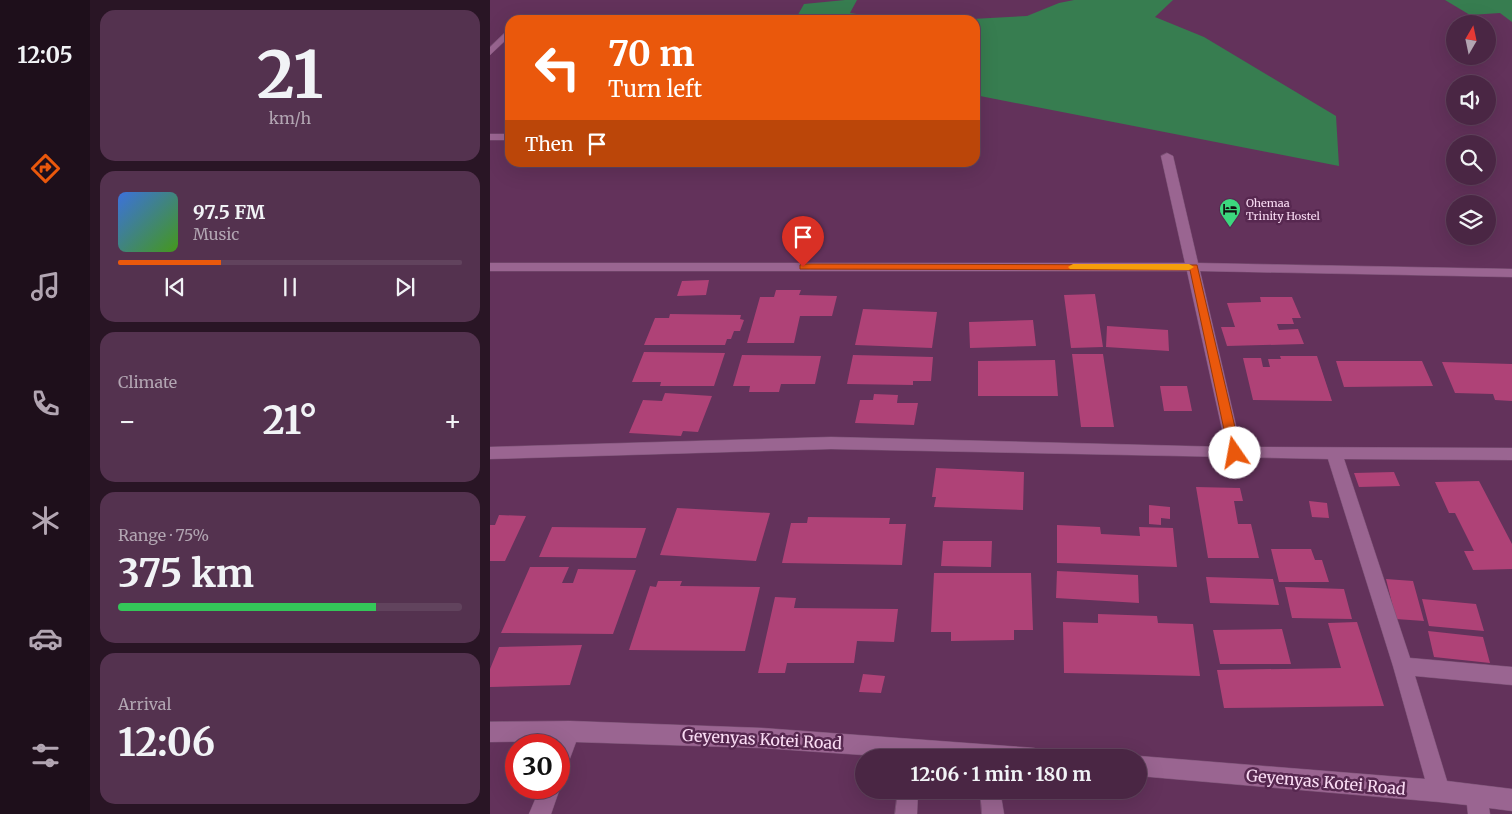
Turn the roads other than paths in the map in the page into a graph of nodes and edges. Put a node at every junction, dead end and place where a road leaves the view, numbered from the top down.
1 (505, 36) edge
2 (490, 52) edge
3 (490, 137) edge
4 (505, 137) edge
5 (1166, 156) dead end
6 (1194, 267) junction
7 (490, 268) edge
8 (1512, 273) edge
9 (490, 453) edge
10 (1235, 453) junction
11 (1334, 453) junction
12 (1512, 454) edge
13 (1403, 666) junction
14 (1512, 676) edge
15 (570, 731) junction
16 (490, 732) edge
17 (569, 734) edge
18 (885, 749) edge
19 (1147, 767) edge
20 (1439, 791) junction
21 (546, 799) edge
22 (907, 799) edge
23 (991, 799) edge
24 (1512, 800) edge
25 (1478, 805) edge
26 (540, 814) edge
27 (906, 814) edge
28 (993, 814) edge

1 - 2 street
3 - 4 street
5 - 6 street
6 - 7 street
6 - 8 street
6 - 10 street
9 - 10 street
10 - 11 street
11 - 12 street
11 - 13 street
13 - 14 street
13 - 20 street
15 - 16 street, Geyenyas Kotei Road
15 - 17 street
15 - 18 street, Geyenyas Kotei Road
19 - 20 street, Geyenyas Kotei Road
20 - 25 street, Geyenyas Kotei Road
21 - 26 street
22 - 27 street
23 - 28 street
24 - 25 street, Geyenyas Kotei Road

